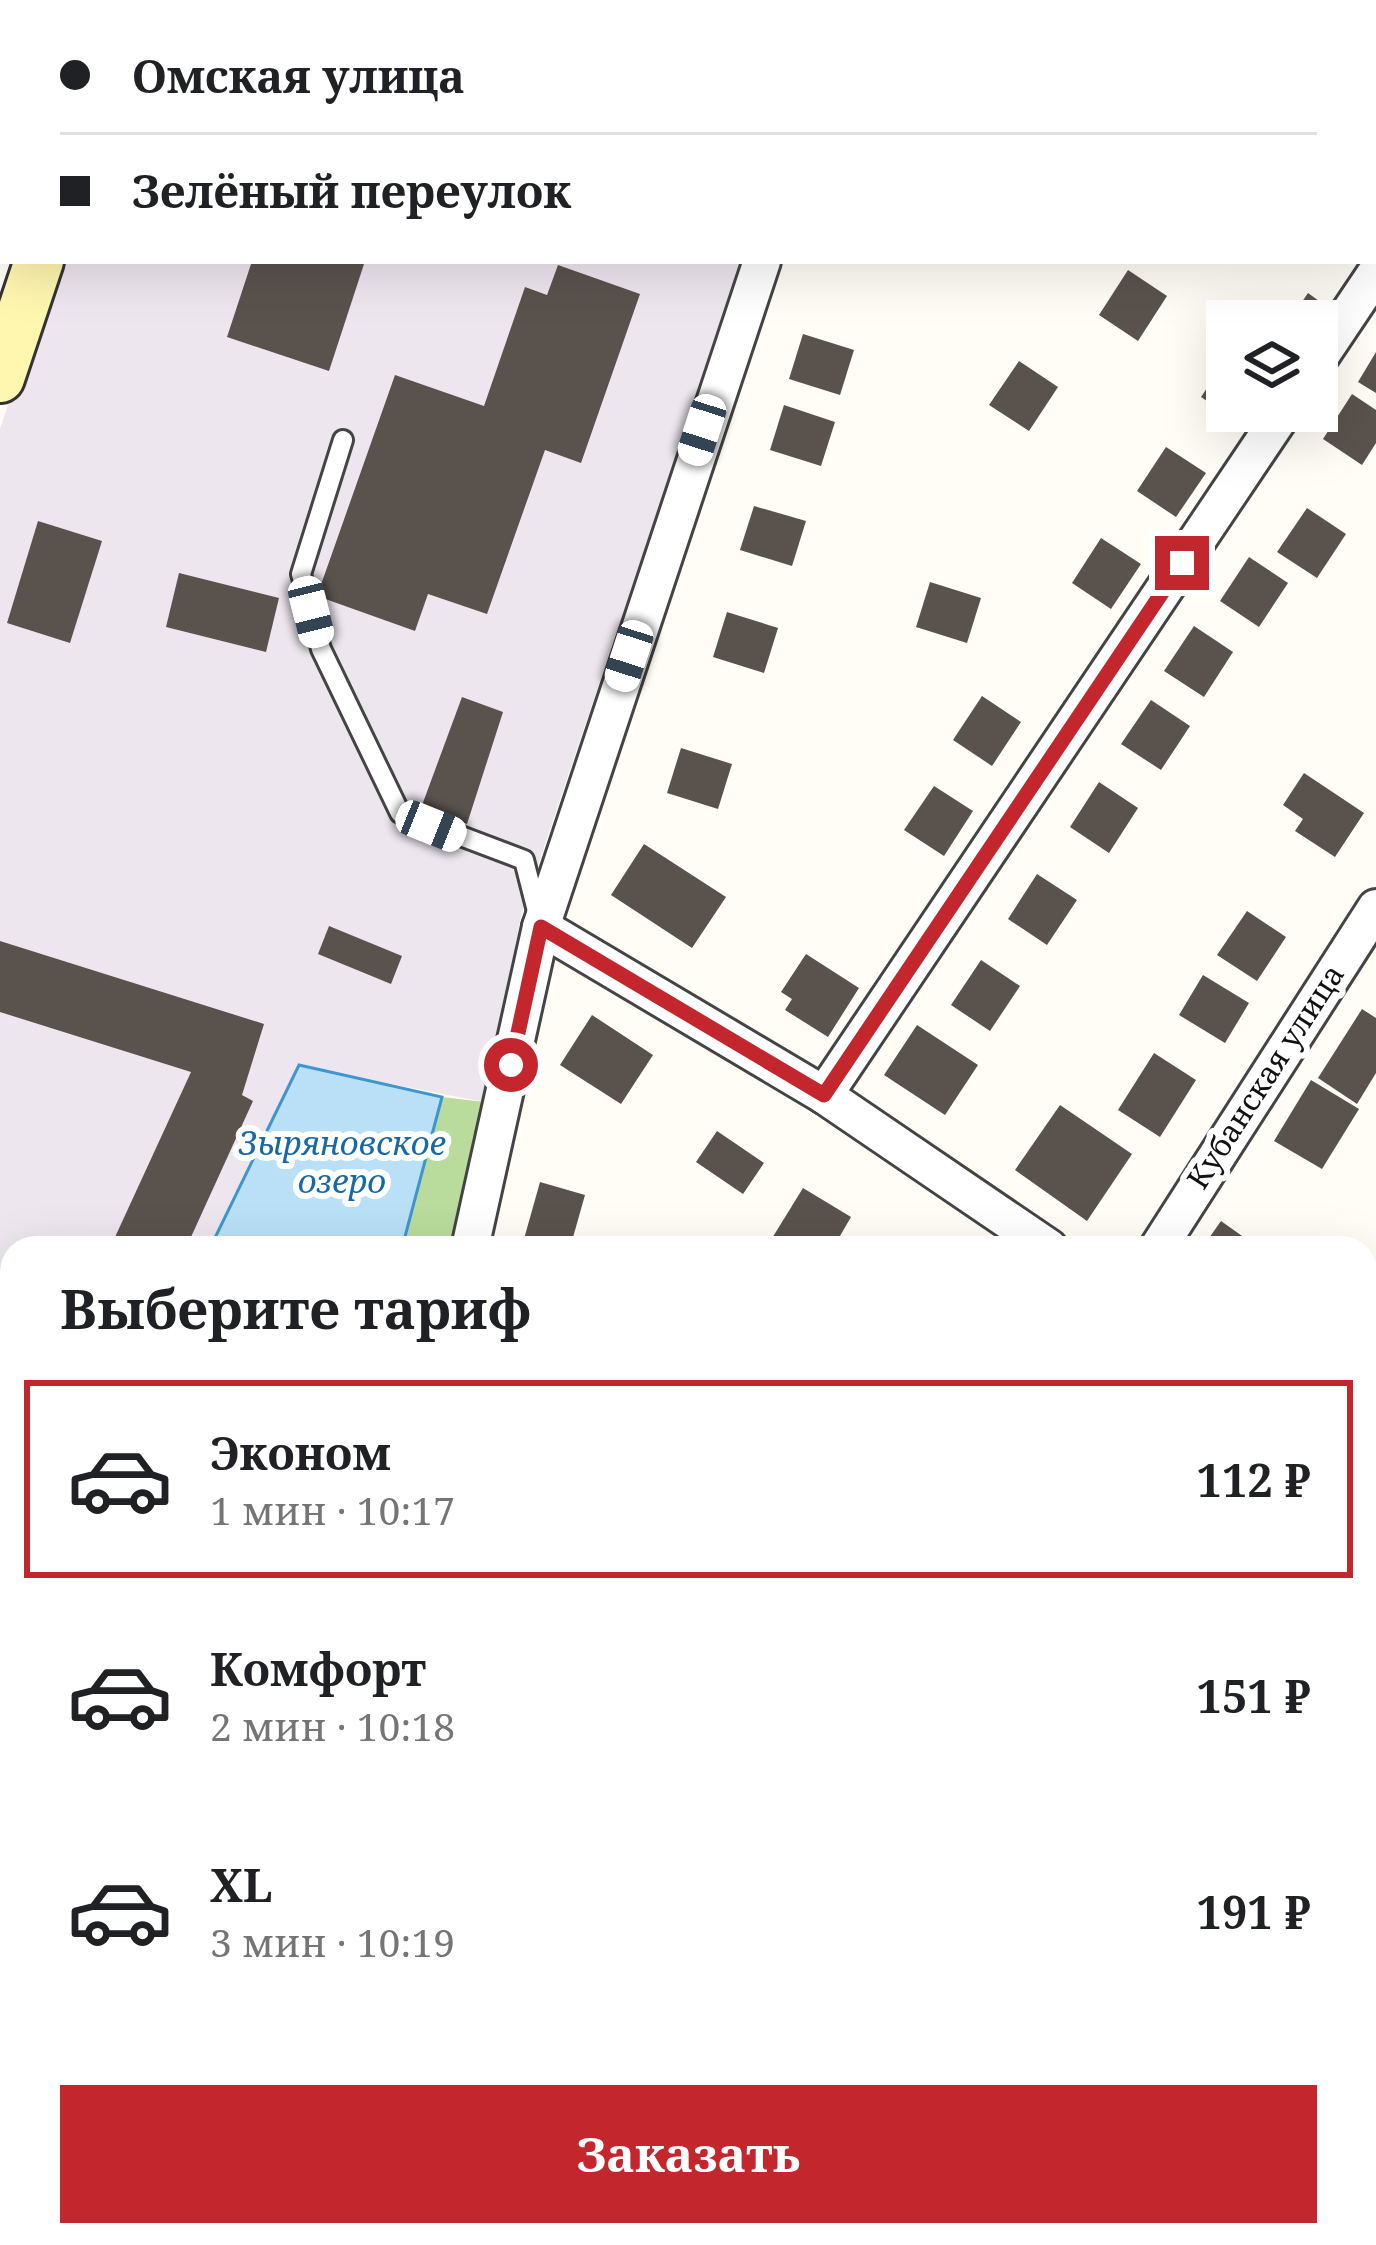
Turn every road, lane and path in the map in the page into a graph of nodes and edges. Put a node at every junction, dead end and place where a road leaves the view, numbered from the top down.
1 (38, 264) edge
2 (761, 264) edge
3 (1376, 274) edge
4 (1338, 330) edge
5 (0, 378) edge
6 (1270, 432) edge
7 (343, 440) dead end
8 (1376, 908) edge
9 (541, 927) junction
10 (824, 1095) junction
11 (473, 1236) edge
12 (1031, 1236) edge
13 (1166, 1236) edge

1 - 5 street
2 - 9 street
3 - 4 street
6 - 10 street
7 - 9 lane
8 - 13 street, Кубанская улица
9 - 10 street
9 - 11 street
10 - 12 street

